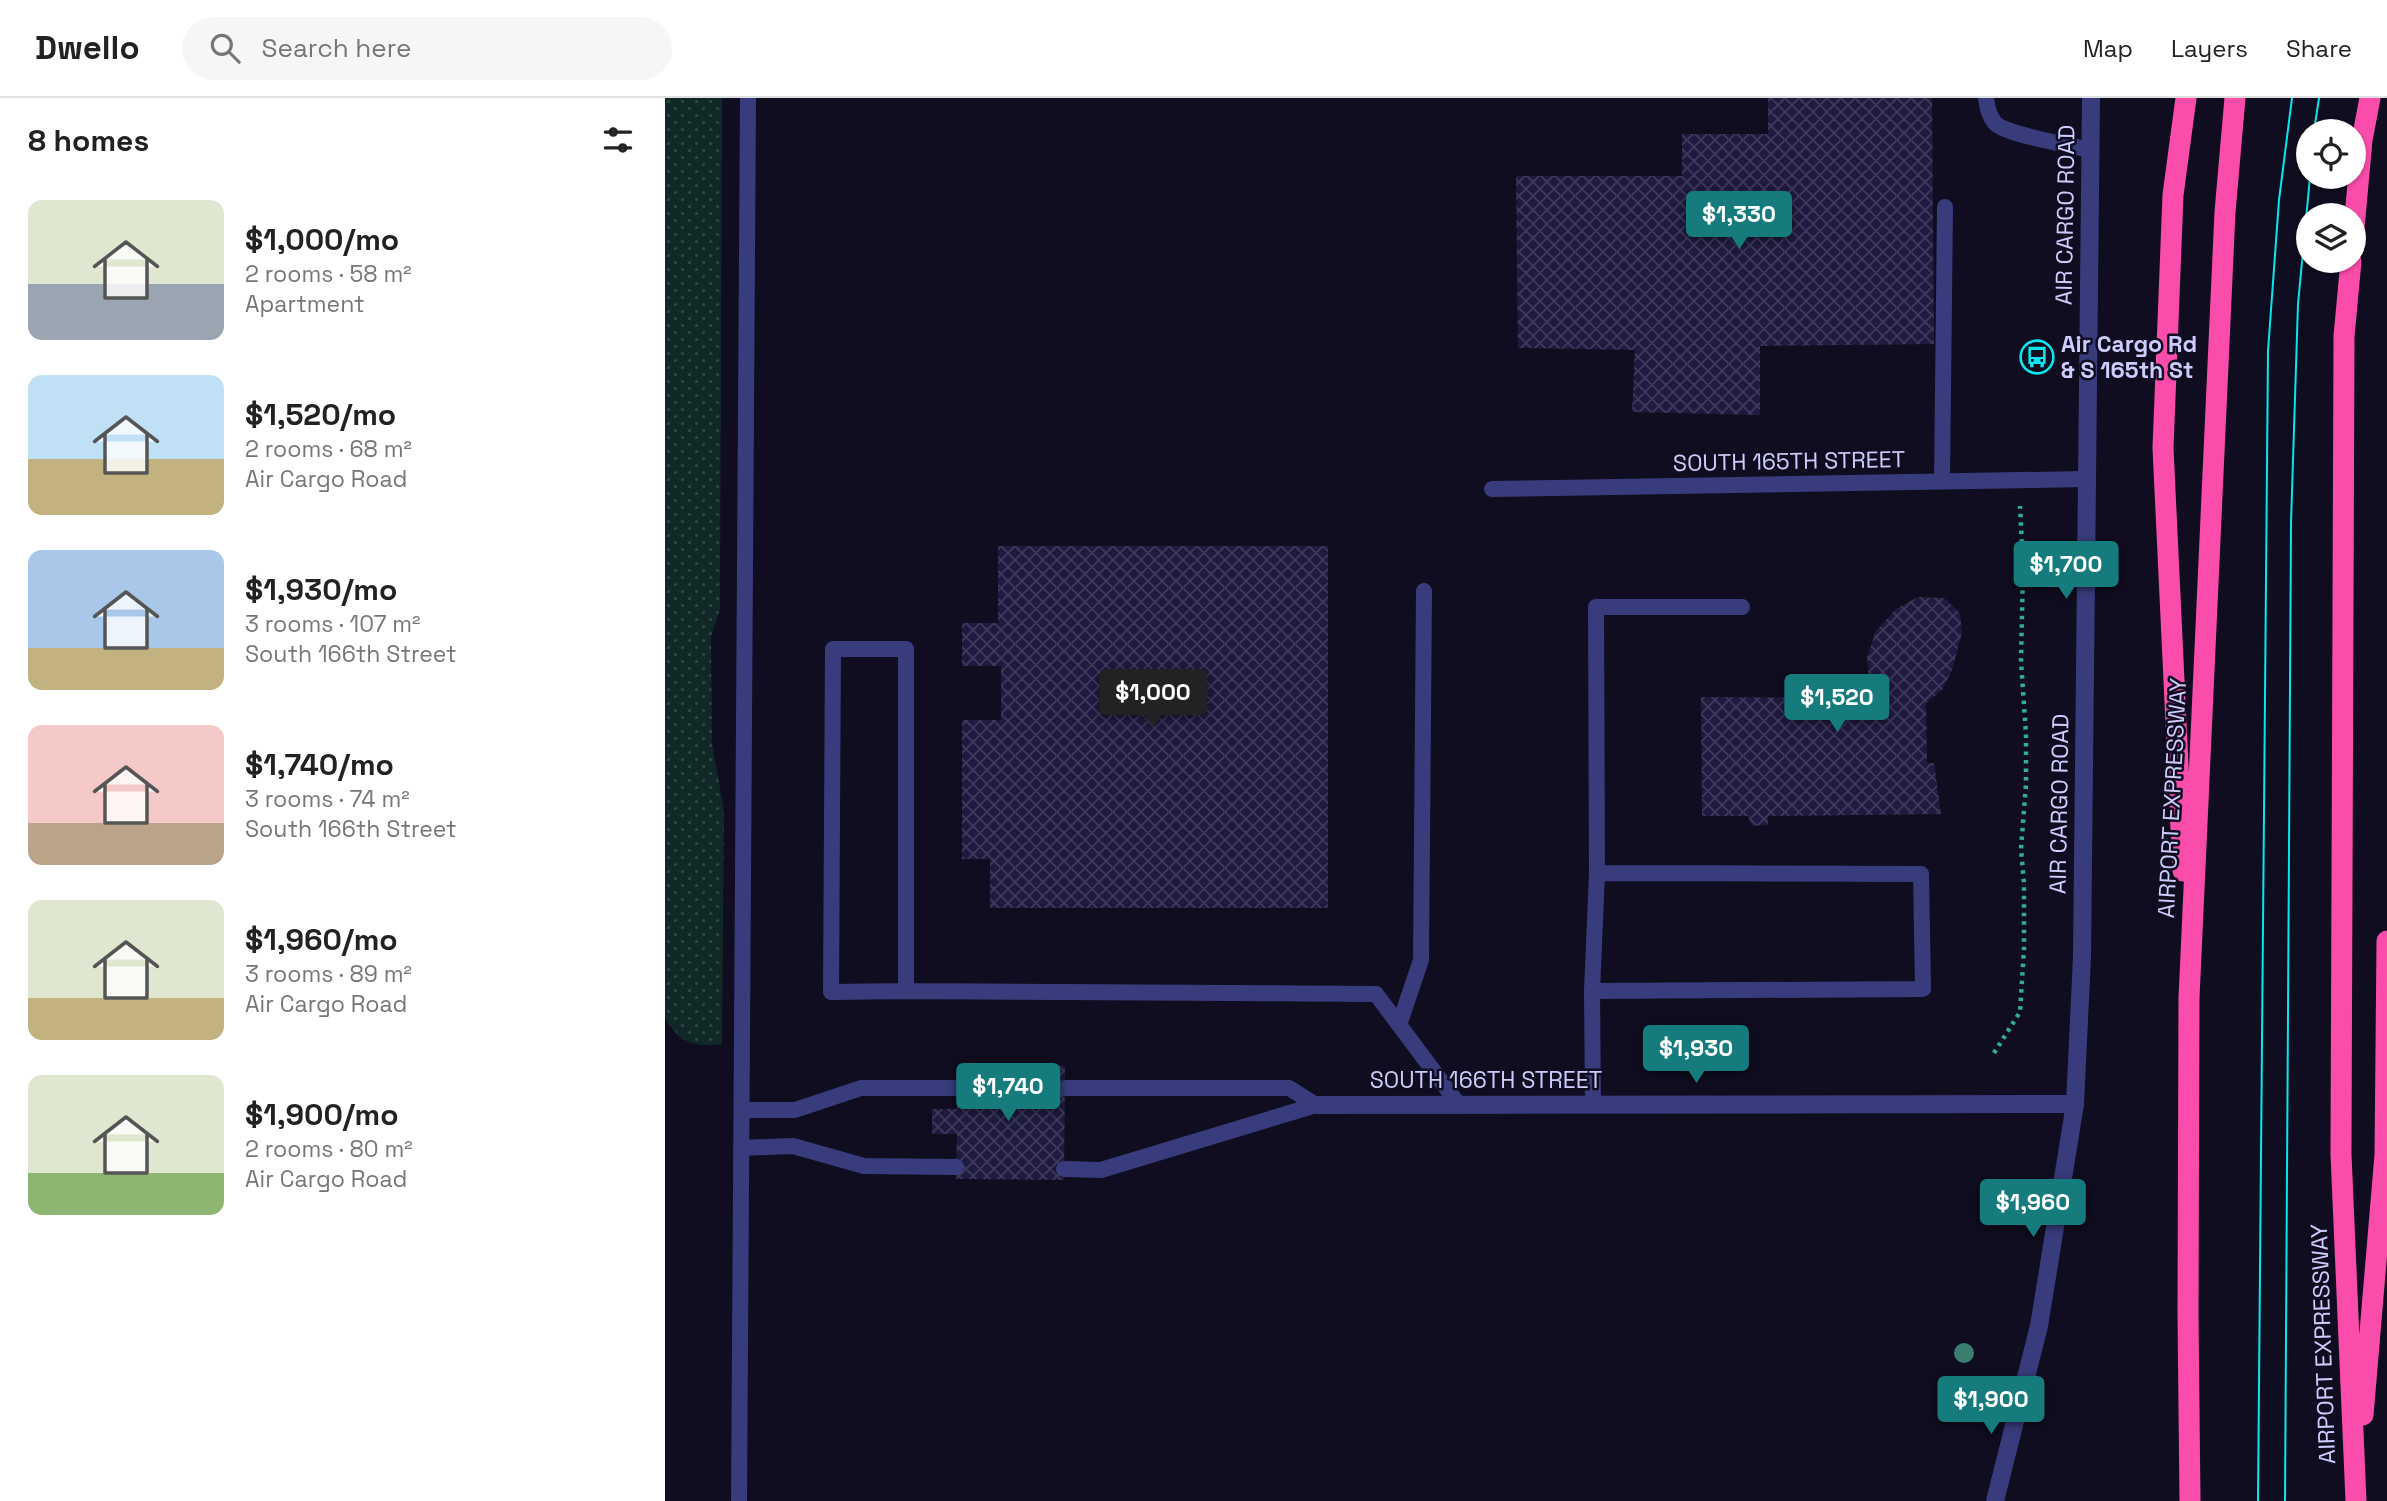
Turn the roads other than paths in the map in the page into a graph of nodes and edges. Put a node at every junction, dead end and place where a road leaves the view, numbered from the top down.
1 (748, 98) edge
2 (1986, 98) edge
3 (2091, 98) edge
4 (2186, 98) edge
5 (2235, 98) edge
6 (2370, 98) edge
7 (2090, 150) junction
8 (2356, 203) edge
9 (1945, 207) dead end
10 (2350, 273) edge
11 (2086, 479) junction
12 (1943, 481) junction
13 (1492, 489) dead end
14 (1424, 591) dead end
15 (1742, 607) dead end
16 (1597, 873) junction
17 (2387, 941) edge
18 (906, 990) junction
19 (1592, 990) junction
20 (2189, 998) junction
21 (1399, 1026) junction
22 (958, 1088) dead end
23 (1065, 1088) dead end
24 (2075, 1104) junction
25 (1316, 1105) junction
26 (1459, 1105) junction
27 (1593, 1105) junction
28 (742, 1110) junction
29 (741, 1148) junction
30 (957, 1167) dead end
31 (1064, 1169) dead end
32 (739, 1501) edge
33 (1995, 1501) edge
34 (2190, 1501) edge
35 (2356, 1501) edge

1 - 28 lane
2 - 7 lane
3 - 7 street, AIR CARGO ROAD
4 - 20 highway
5 - 20 highway, AIRPORT EXPRESSWAY
6 - 8 highway
7 - 11 street, AIR CARGO ROAD
9 - 12 lane
10 - 35 highway, AIRPORT EXPRESSWAY
11 - 12 lane, SOUTH 165TH STREET
11 - 24 street, AIR CARGO ROAD
12 - 13 lane, SOUTH 165TH STREET
14 - 21 lane
15 - 16 lane
16 - 19 lane
16 - 19 lane
17 - 35 highway
18 - 18 lane
18 - 21 lane
19 - 27 lane
20 - 34 highway, AIRPORT EXPRESSWAY
21 - 26 lane
22 - 28 lane
23 - 25 lane
24 - 27 street, SOUTH 166TH STREET
24 - 33 street, AIR CARGO ROAD
25 - 26 street, SOUTH 166TH STREET
25 - 31 lane
26 - 27 street, SOUTH 166TH STREET
28 - 29 lane
29 - 30 lane
29 - 32 lane

